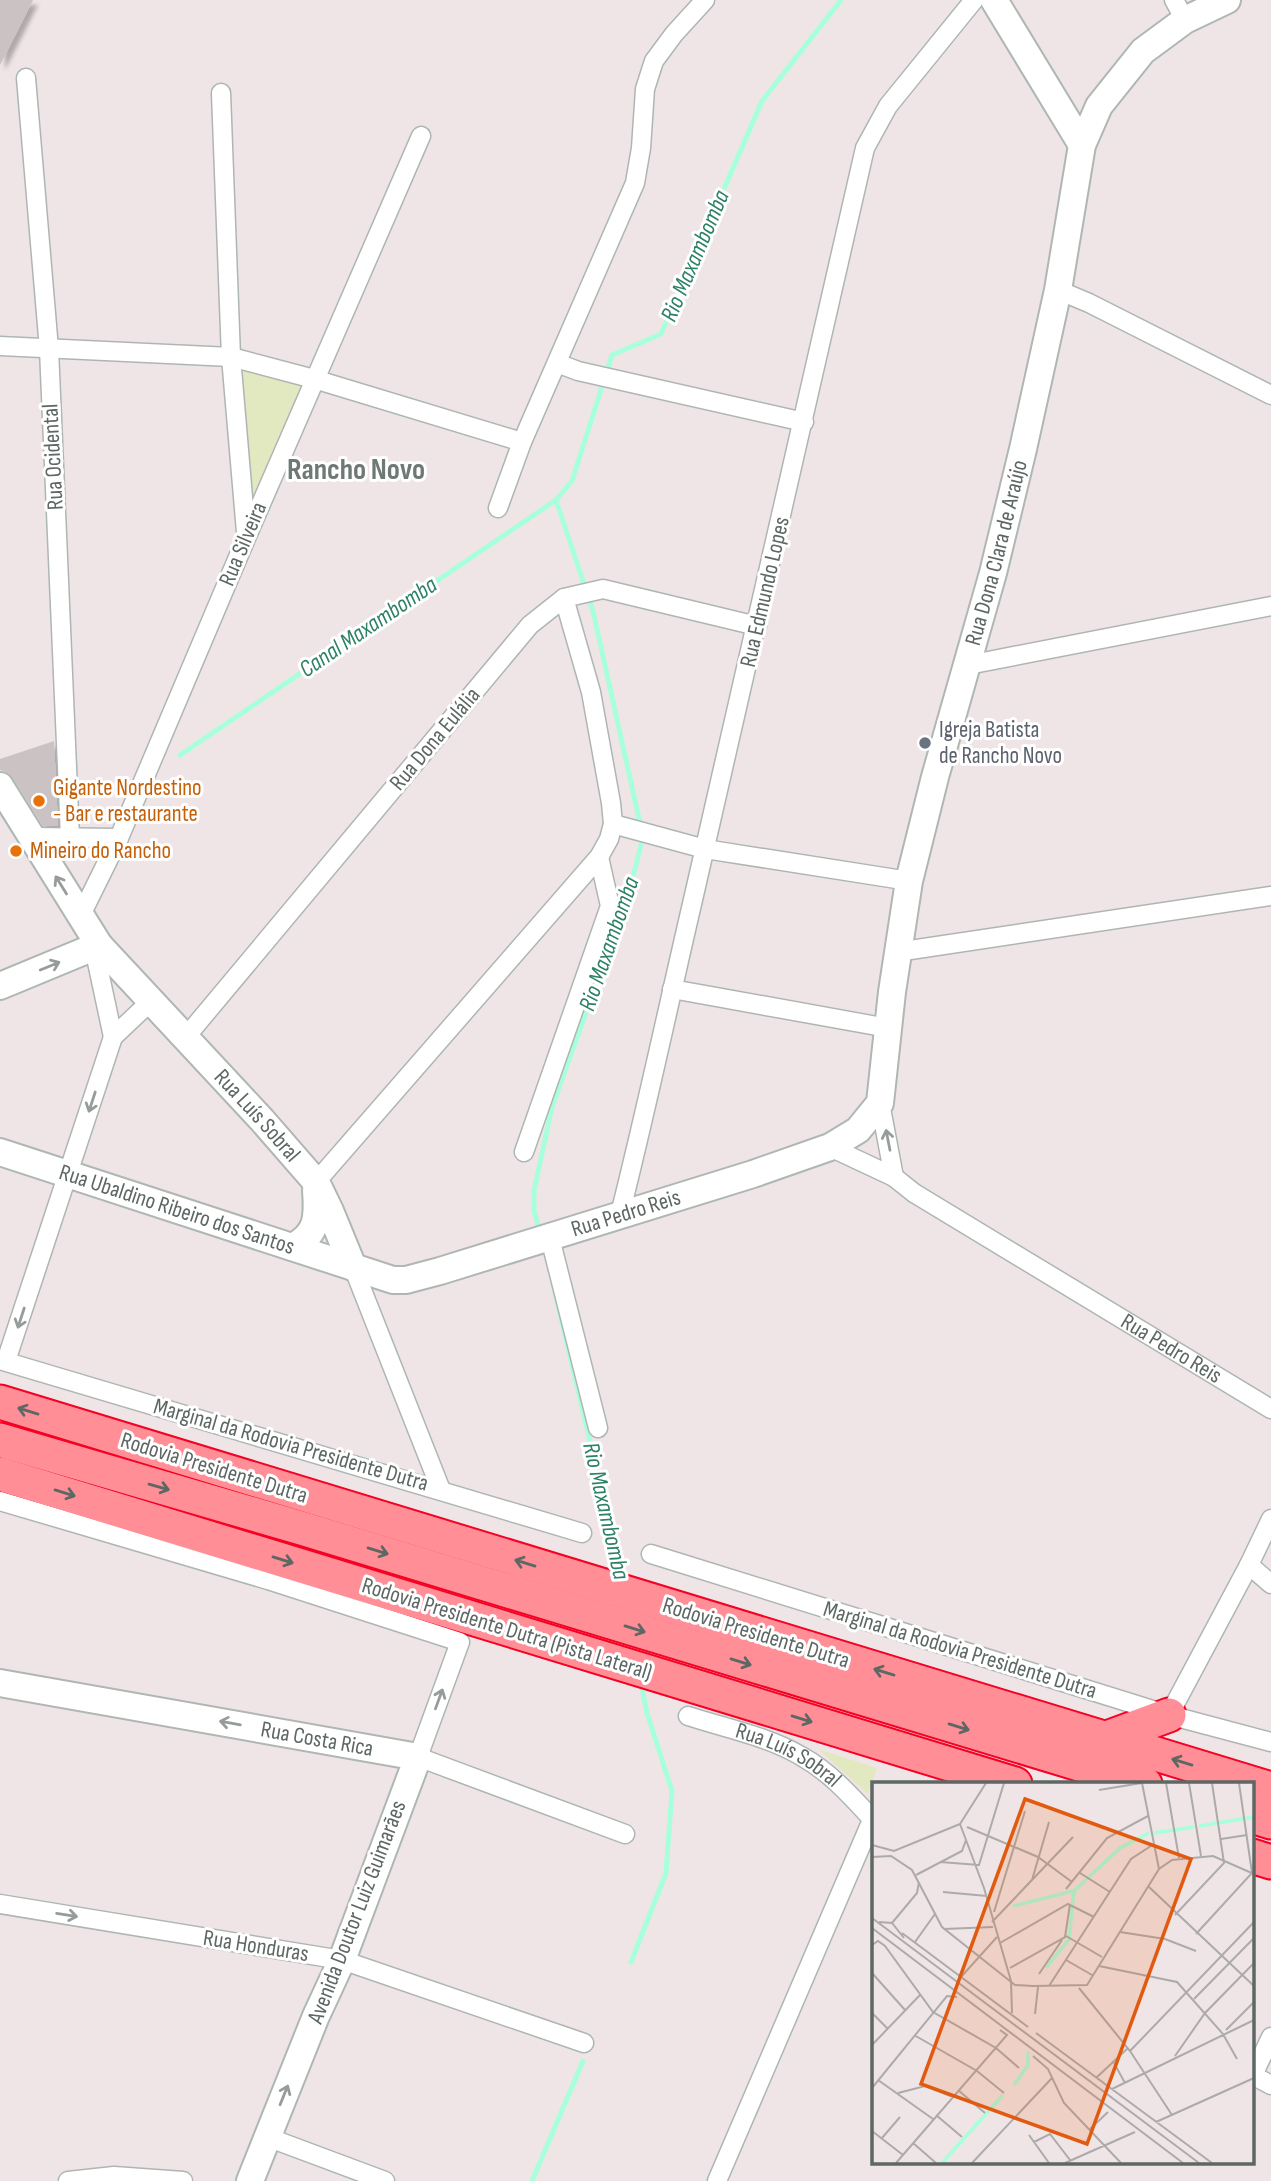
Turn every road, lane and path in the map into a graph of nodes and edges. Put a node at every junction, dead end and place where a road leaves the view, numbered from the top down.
1 (705, 0) edge
2 (974, 0) edge
3 (994, 0) edge
4 (1227, 0) edge
5 (1180, 10) edge
6 (26, 78) dead end
7 (221, 93) dead end
8 (421, 136) dead end
9 (1082, 145) junction
10 (1058, 290) junction
11 (0, 346) edge
12 (49, 349) junction
13 (231, 357) junction
14 (557, 363) junction
15 (314, 379) junction
16 (1271, 395) edge
17 (804, 422) junction
18 (522, 442) junction
19 (498, 508) dead end
20 (247, 536) junction
21 (568, 597) junction
22 (1271, 606) edge
23 (757, 626) junction
24 (968, 665) junction
25 (0, 786) edge
26 (613, 824) junction
27 (31, 836) junction
28 (70, 837) junction
29 (119, 838) junction
30 (705, 849) junction
31 (599, 857) junction
32 (909, 881) junction
33 (1271, 896) edge
34 (80, 918) junction
35 (97, 946) junction
36 (897, 952) junction
37 (0, 986) edge
38 (672, 989) junction
39 (150, 1002) junction
40 (888, 1028) junction
41 (113, 1037) junction
42 (185, 1038) junction
43 (880, 1102) junction
44 (830, 1147) junction
45 (0, 1152) edge
46 (524, 1152) dead end
47 (68, 1173) junction
48 (894, 1177) junction
49 (316, 1182) junction
50 (620, 1214) junction
51 (549, 1238) junction
52 (292, 1247) junction
53 (353, 1267) junction
54 (3, 1360) edge
55 (0, 1402) edge
56 (1271, 1409) edge
57 (598, 1428) dead end
58 (0, 1440) edge
59 (0, 1474) edge
60 (441, 1490) junction
61 (0, 1501) edge
62 (1271, 1519) edge
63 (582, 1533) dead end
64 (651, 1555) dead end
65 (1249, 1565) junction
66 (1271, 1584) edge
67 (0, 1683) edge
68 (1169, 1715) junction
69 (688, 1716) dead end
70 (1104, 1739) junction
71 (1271, 1742) edge
72 (418, 1757) junction
73 (1008, 1782) edge
74 (1138, 1782) edge
75 (1248, 1782) edge
76 (1254, 1784) edge
77 (1271, 1789) edge
78 (1254, 1817) edge
79 (872, 1820) edge
80 (1271, 1822) edge
81 (872, 1823) edge
82 (625, 1834) dead end
83 (1254, 1857) edge
84 (1271, 1862) edge
85 (0, 1903) edge
86 (342, 1960) junction
87 (1271, 2036) edge
88 (584, 2043) dead end
89 (1254, 2071) edge
90 (1254, 2076) edge
91 (1271, 2085) edge
92 (267, 2137) junction
93 (68, 2181) edge
94 (183, 2181) edge
95 (250, 2181) edge
96 (385, 2181) edge
97 (717, 2181) edge

1 - 14 street
2 - 17 street, Rua Edmundo Lopes
3 - 9 main road
4 - 5 main road, Rua Dona Clara de Araújo
5 - 9 main road, Rua Dona Clara de Araújo
6 - 12 street, Rua Ocidental
7 - 13 street
8 - 15 street, Rua Silveira
9 - 10 main road, Rua Dona Clara de Araújo
10 - 16 street
10 - 24 main road, Rua Dona Clara de Araújo
11 - 12 street
12 - 13 street
12 - 28 street, Rua Ocidental
13 - 15 street
13 - 20 street
14 - 17 street
14 - 18 street
15 - 18 street
15 - 20 street, Rua Silveira
17 - 23 street, Rua Edmundo Lopes
18 - 19 street
20 - 29 street, Rua Silveira
21 - 23 street, Rua Dona Eulália
21 - 26 street
21 - 42 street, Rua Dona Eulália
22 - 24 street
23 - 30 street, Rua Edmundo Lopes
24 - 32 main road, Rua Dona Clara de Araújo
25 - 27 main road, Rua Luís Sobral
26 - 30 street
26 - 31 street
27 - 28 street
34 -> 27 main road, Rua Luís Sobral
28 - 29 street
29 - 34 street, Rua Silveira
30 - 32 street
30 - 38 street, Rua Edmundo Lopes
31 - 46 street
31 - 49 street
32 - 36 main road, Rua Dona Clara de Araújo
33 - 36 street
34 - 35 main road, Rua Luís Sobral
37 -> 35 main road
35 - 39 main road, Rua Luís Sobral
35 - 41 street
36 - 40 main road, Rua Dona Clara de Araújo
38 - 40 street
38 - 50 street, Rua Edmundo Lopes
39 - 41 street
39 - 42 main road, Rua Luís Sobral
40 - 43 main road, Rua Dona Clara de Araújo
41 -> 47 street
42 - 49 main road, Rua Luís Sobral
43 - 44 main road
48 -> 43 street
44 - 48 street, Rua Pedro Reis
44 - 50 main road, Rua Pedro Reis
45 - 47 main road, Rua Ubaldino Ribeiro dos Santos
47 - 52 main road, Rua Ubaldino Ribeiro dos Santos
47 -> 54 street
48 - 56 street, Rua Pedro Reis
49 - 52 main road
49 - 53 main road, Rua Luís Sobral
50 - 51 main road, Rua Pedro Reis
51 - 53 main road, Rua Pedro Reis
51 - 57 street
52 - 53 main road, Rua Ubaldino Ribeiro dos Santos
53 - 60 street, Rua Luís Sobral
54 - 60 street, Marginal da Rodovia Presidente Dutra
70 -> 55 highway, Rodovia Presidente Dutra
58 -> 74 highway, Rodovia Presidente Dutra
59 -> 73 highway, Rodovia Presidente Dutra (Pista Lateral)
60 - 63 street, Marginal da Rodovia Presidente Dutra
72 -> 61 street, Avenida Doutor Luiz Guimarães
62 - 65 street
64 - 68 street, Marginal da Rodovia Presidente Dutra
65 - 66 street
65 - 68 street
72 -> 67 main road, Rua Costa Rica
68 - 70 highway
68 - 71 street, Marginal da Rodovia Presidente Dutra
69 - 79 street, Rua Luís Sobral
75 -> 70 highway, Rodovia Presidente Dutra
72 - 82 street, Rua Costa Rica
72 - 86 main road, Avenida Doutor Luiz Guimarães
77 -> 76 highway, Rodovia Presidente Dutra
78 - 80 highway
81 - 97 street
83 - 84 highway
85 -> 86 street, Rua Honduras
86 - 88 street, Rua Honduras
92 -> 86 main road, Avenida Doutor Luiz Guimarães
87 - 89 street
90 - 91 street
92 - 95 main road, Avenida Doutor Luiz Guimarães
92 - 96 street
93 - 94 street

